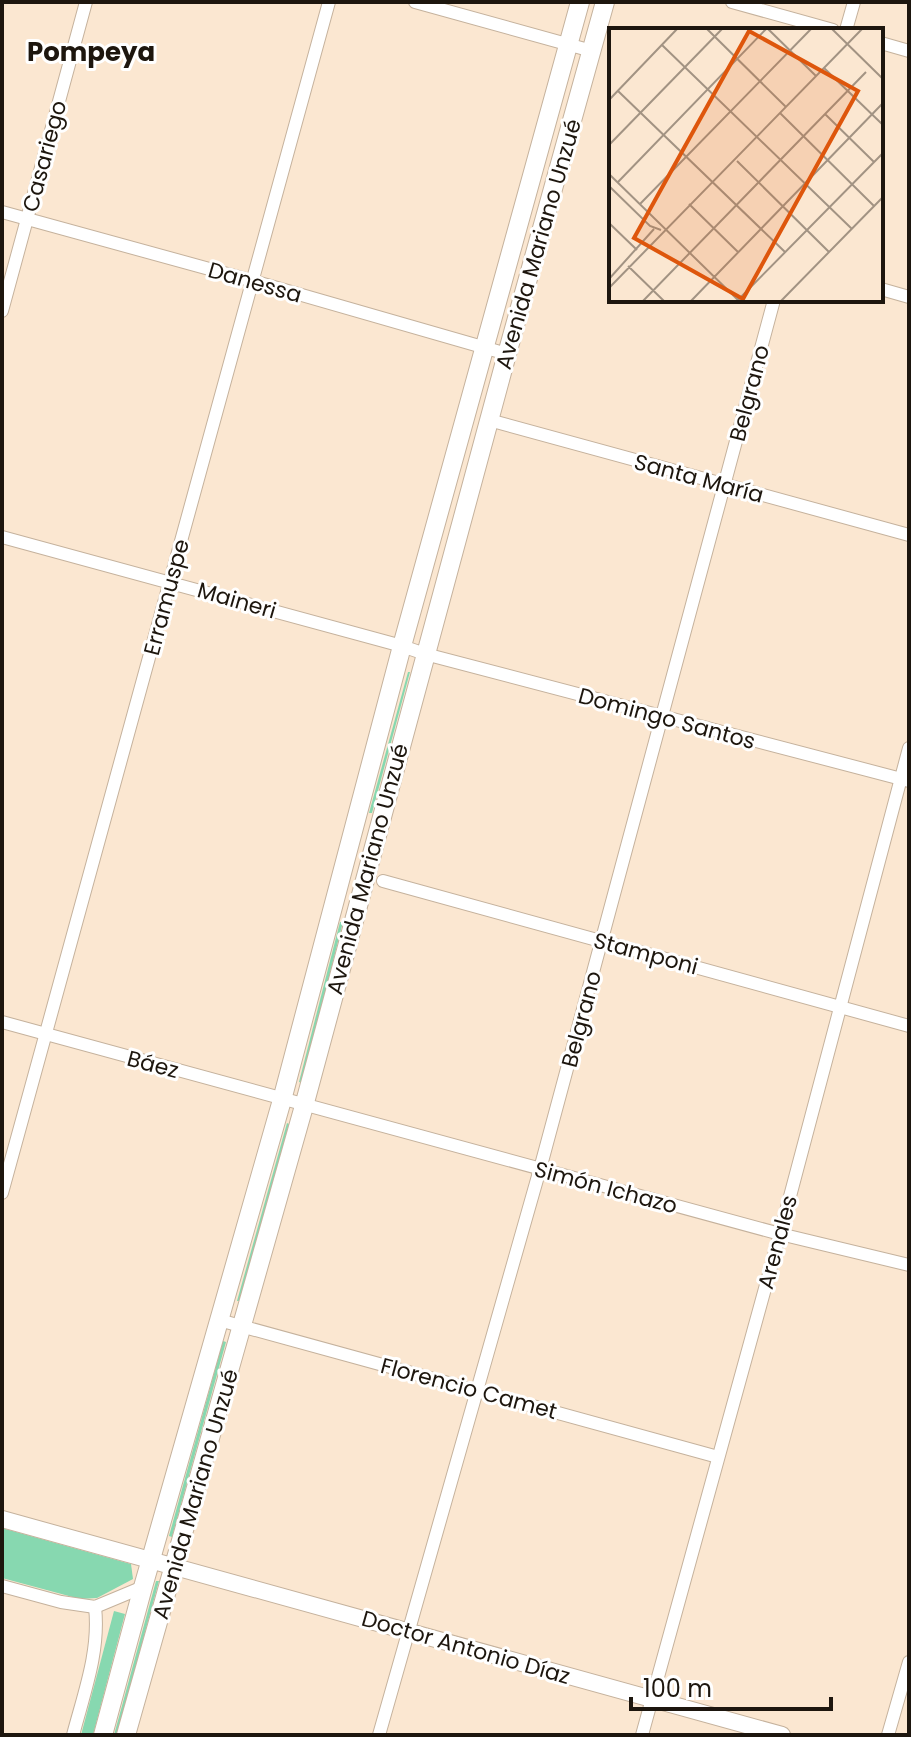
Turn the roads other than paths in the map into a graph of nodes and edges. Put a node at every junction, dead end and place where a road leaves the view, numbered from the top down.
1 (86, 2) edge
2 (329, 2) edge
3 (415, 2) edge
4 (580, 2) edge
5 (605, 2) edge
6 (732, 2) edge
7 (854, 2) edge
8 (826, 28) edge
9 (847, 28) edge
10 (568, 44) junction
11 (883, 44) edge
12 (592, 51) junction
13 (909, 51) edge
14 (2, 212) edge
15 (27, 219) junction
16 (253, 281) junction
17 (883, 290) edge
18 (909, 297) edge
19 (773, 302) edge
20 (2, 311) edge
21 (484, 347) junction
22 (507, 354) junction
23 (489, 420) junction
24 (724, 485) junction
25 (443, 495) junction
26 (467, 500) junction
27 (909, 535) edge
28 (2, 537) edge
29 (170, 581) junction
30 (402, 646) junction
31 (425, 654) junction
32 (662, 717) junction
33 (909, 748) edge
34 (905, 780) edge
35 (355, 825) junction
36 (377, 832) junction
37 (383, 881) dead end
38 (333, 908) junction
39 (355, 915) junction
40 (602, 941) junction
41 (840, 1007) junction
42 (2, 1022) edge
43 (909, 1026) edge
44 (45, 1034) junction
45 (282, 1100) junction
46 (304, 1106) junction
47 (540, 1169) junction
48 (2, 1193) edge
49 (780, 1234) junction
50 (909, 1265) edge
51 (219, 1320) junction
52 (242, 1327) junction
53 (477, 1391) junction
54 (718, 1457) junction
55 (2, 1519) edge
56 (151, 1559) junction
57 (174, 1566) junction
58 (2, 1586) edge
59 (143, 1587) junction
60 (95, 1607) junction
61 (408, 1631) junction
62 (909, 1662) edge
63 (651, 1699) junction
64 (73, 1735) edge
65 (103, 1735) edge
66 (126, 1735) edge
67 (379, 1735) edge
68 (642, 1735) edge
69 (782, 1735) edge
70 (888, 1735) edge

1 - 15 street, Casariego
2 - 16 street, Erramuspe
3 - 10 street
4 - 10 main road, Avenida Mariano Unzué
5 - 12 main road, Avenida Mariano Unzué
6 - 8 street
7 - 9 street
10 - 12 street
10 - 21 main road, Avenida Mariano Unzué
11 - 13 street
12 - 22 main road, Avenida Mariano Unzué
14 - 15 street, Danessa
15 - 16 street, Danessa
15 - 20 street, Casariego
16 - 21 street, Danessa
16 - 29 street, Erramuspe
17 - 18 street
19 - 24 street, Belgrano
21 - 22 street, Danessa
21 - 25 main road, Avenida Mariano Unzué
22 - 23 main road, Avenida Mariano Unzué
23 - 24 street, Santa María
23 - 26 main road, Avenida Mariano Unzué
24 - 27 street, Santa María
24 - 32 street, Belgrano
25 - 26 main road
25 - 30 main road, Avenida Mariano Unzué
26 - 31 main road, Avenida Mariano Unzué
28 - 29 street, Maineri
29 - 30 street, Maineri
29 - 44 street, Erramuspe
30 - 31 street, Maineri
30 - 35 main road, Avenida Mariano Unzué
31 - 32 street, Domingo Santos
31 - 36 main road, Avenida Mariano Unzué
32 - 34 street, Domingo Santos
32 - 40 street, Belgrano
33 - 34 street, Arenales
34 - 41 street, Arenales
35 - 36 main road
35 - 38 main road, Avenida Mariano Unzué
36 - 39 main road, Avenida Mariano Unzué
37 - 40 street, Stamponi
38 - 39 main road
38 - 45 main road, Avenida Mariano Unzué
39 - 46 main road, Avenida Mariano Unzué
40 - 41 street, Stamponi
40 - 47 street, Belgrano
41 - 43 street, Stamponi
41 - 49 street, Arenales
42 - 44 street, Báez
44 - 45 street, Báez
44 - 48 street, Erramuspe
45 - 46 street, Báez
45 - 51 main road, Avenida Mariano Unzué
46 - 47 street, Simón Ichazo
46 - 52 main road, Avenida Mariano Unzué
47 - 49 street, Simón Ichazo
47 - 53 street, Belgrano
49 - 50 street, Simón Ichazo
49 - 54 street, Arenales
51 - 52 street, Florencio Camet
51 - 56 main road, Avenida Mariano Unzué
52 - 53 street, Florencio Camet
52 - 57 main road, Avenida Mariano Unzué
53 - 54 street, Florencio Camet
53 - 61 street, Belgrano
54 - 63 street, Arenales
55 - 56 street, Doctor Antonio Díaz
56 - 57 street, Doctor Antonio Díaz
56 - 59 main road, Avenida Mariano Unzué
57 - 61 street, Doctor Antonio Díaz
57 - 66 main road, Avenida Mariano Unzué
58 - 60 street
59 - 60 street
59 - 65 main road, Avenida Mariano Unzué
60 - 64 street
61 - 63 street, Doctor Antonio Díaz
61 - 67 street, Belgrano
62 - 70 street
63 - 68 street, Arenales
63 - 69 street, Doctor Antonio Díaz

